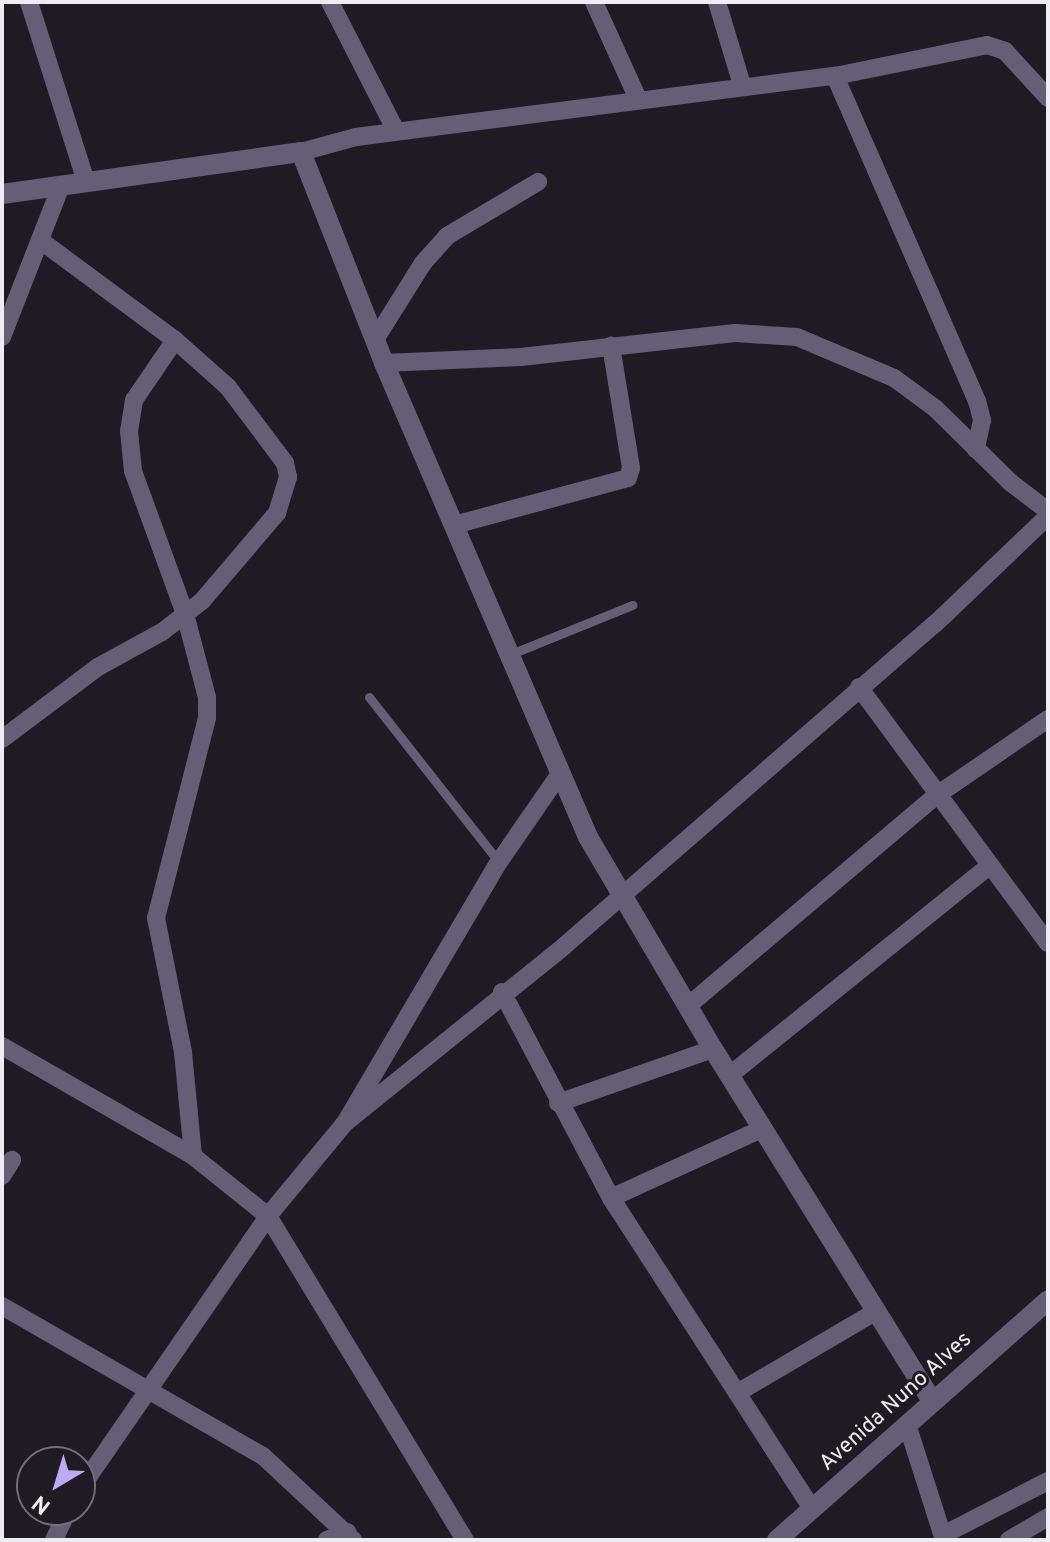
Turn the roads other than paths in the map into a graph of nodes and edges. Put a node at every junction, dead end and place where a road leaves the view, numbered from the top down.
1 (29, 2) edge
2 (330, 2) edge
3 (594, 2) edge
4 (717, 2) edge
5 (835, 76) junction
6 (742, 85) junction
7 (1048, 98) edge
8 (638, 99) junction
9 (396, 131) junction
10 (301, 152) junction
11 (86, 182) junction
12 (538, 182) dead end
13 (61, 186) junction
14 (2, 194) edge
15 (40, 240) junction
16 (2, 337) edge
17 (376, 338) junction
18 (175, 340) junction
19 (611, 346) junction
20 (384, 363) junction
21 (976, 449) junction
22 (1048, 513) edge
23 (454, 525) junction
24 (632, 605) dead end
25 (185, 614) junction
26 (511, 654) junction
27 (859, 687) junction
28 (369, 697) dead end
29 (1048, 719) edge
30 (2, 739) edge
31 (559, 775) junction
32 (937, 795) junction
33 (499, 862) junction
34 (990, 865) junction
35 (622, 894) junction
36 (1048, 943) edge
37 (502, 992) junction
38 (689, 1005) junction
39 (2, 1046) edge
40 (713, 1049) junction
41 (730, 1075) junction
42 (558, 1103) junction
43 (345, 1123) junction
44 (762, 1129) junction
45 (193, 1156) junction
46 (611, 1198) junction
47 (268, 1216) junction
48 (1048, 1300) edge
49 (2, 1306) edge
50 (875, 1312) junction
51 (148, 1390) junction
52 (737, 1393) junction
53 (932, 1401) junction
54 (907, 1424) junction
55 (96, 1466) edge
56 (1048, 1481) edge
57 (812, 1509) junction
58 (1048, 1517) edge
59 (351, 1536) edge
60 (944, 1537) edge
61 (327, 1540) edge
62 (465, 1540) edge
63 (777, 1540) edge
64 (1009, 1540) edge

1 - 11 street
2 - 9 street
3 - 8 street
4 - 6 street
5 - 6 street
5 - 7 street
5 - 21 street
6 - 8 street
8 - 9 street
9 - 10 street
10 - 11 street
10 - 17 street
11 - 13 street
12 - 17 street
13 - 14 street
13 - 15 street
15 - 16 street
15 - 18 street
17 - 20 street
18 - 25 street
18 - 25 street
19 - 20 street
19 - 21 street
19 - 23 street
20 - 23 street
21 - 22 street
22 - 27 street
23 - 26 street
24 - 26 lane
25 - 30 street
25 - 45 street
26 - 31 street
27 - 32 street
27 - 35 street
28 - 33 lane
29 - 32 street
31 - 33 street
31 - 35 street
32 - 34 street
32 - 38 street
33 - 43 street
34 - 36 street
34 - 41 street
35 - 37 street
35 - 38 street
37 - 42 street
37 - 43 street
38 - 40 street
39 - 45 street
40 - 41 street
40 - 42 street
41 - 44 street
42 - 46 street
43 - 47 street
44 - 46 street
44 - 50 street
45 - 47 street
46 - 52 street
47 - 51 street
47 - 62 street
48 - 53 street, Avenida Nuno Alves
49 - 51 street
50 - 52 street
50 - 53 street
51 - 55 street
51 - 59 street
52 - 57 street
53 - 54 street, Avenida Nuno Alves
54 - 57 street, Avenida Nuno Alves
54 - 60 street
56 - 60 street
57 - 63 street, Avenida Nuno Alves
58 - 64 street
59 - 61 street

